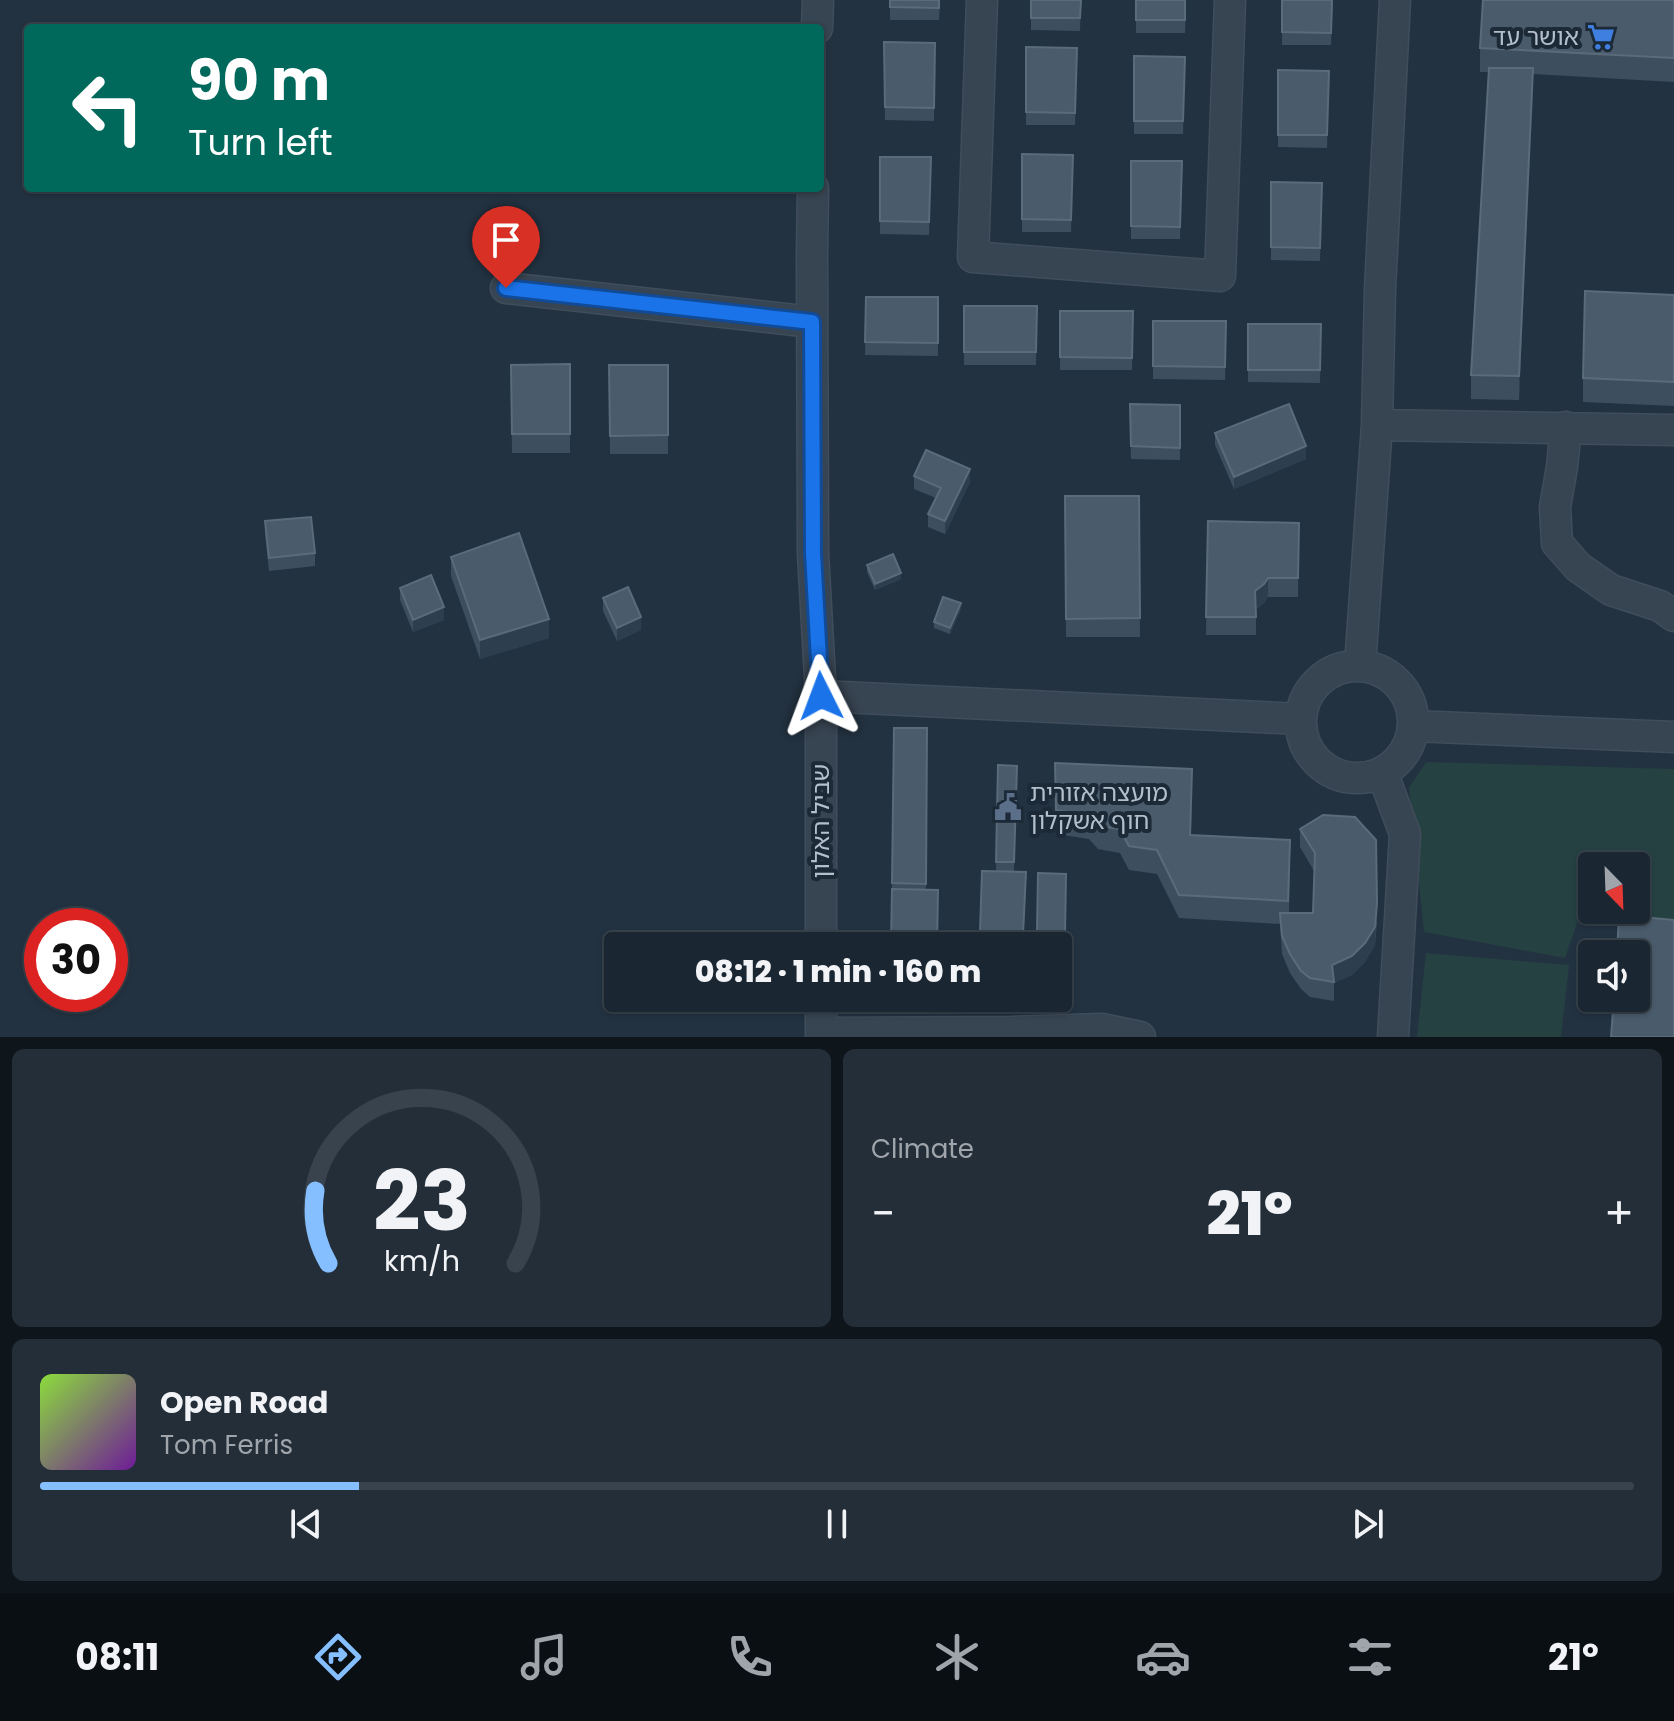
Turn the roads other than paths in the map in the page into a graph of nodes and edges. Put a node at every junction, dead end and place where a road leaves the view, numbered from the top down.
1 (818, 0) edge
2 (982, 0) edge
3 (1230, 0) edge
4 (1395, 0) edge
5 (817, 24) edge
6 (813, 192) edge
7 (506, 288) dead end
8 (812, 322) junction
9 (1377, 425) junction
10 (1566, 427) junction
11 (1674, 430) edge
12 (1674, 616) edge
13 (1360, 666) junction
14 (821, 696) junction
15 (1301, 719) junction
16 (1413, 726) junction
17 (1674, 737) edge
18 (1382, 772) junction
19 (821, 932) edge
20 (821, 1012) edge
21 (821, 1035) edge
22 (1140, 1037) edge
23 (1393, 1037) edge

1 - 5 street
2 - 3 street
4 - 9 street
6 - 8 street, שביל האלון
7 - 8 street
8 - 14 street, שביל האלון
9 - 10 street
9 - 13 street
10 - 11 street
10 - 12 street
13 - 15 street
13 - 16 street
14 - 15 street
14 - 19 street, שביל האלון
15 - 18 street
16 - 17 street
16 - 18 street
18 - 23 street
20 - 21 street
21 - 22 street

